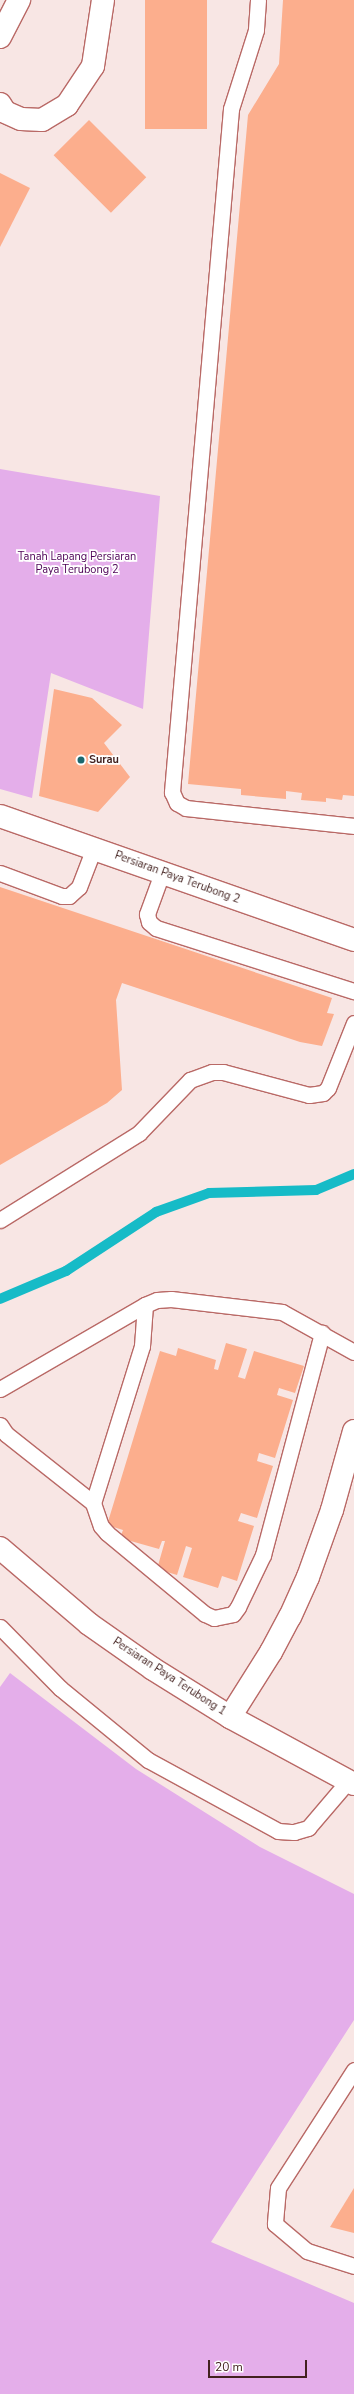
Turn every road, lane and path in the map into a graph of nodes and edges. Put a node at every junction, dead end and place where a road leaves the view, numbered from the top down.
1 (19, 0) edge
2 (103, 0) edge
3 (258, 0) edge
4 (0, 37) edge
5 (0, 104) edge
6 (0, 816) edge
7 (354, 826) edge
8 (94, 848) junction
9 (0, 873) edge
10 (162, 873) junction
11 (354, 940) edge
12 (354, 991) edge
13 (354, 1023) edge
14 (0, 1220) edge
15 (145, 1305) junction
16 (322, 1333) junction
17 (354, 1352) edge
18 (0, 1389) edge
19 (0, 1425) edge
20 (354, 1431) edge
21 (93, 1502) junction
22 (0, 1548) edge
23 (0, 1627) edge
24 (230, 1717) junction
25 (351, 1782) edge
26 (354, 2070) edge
27 (354, 2266) edge

1 - 4 street
2 - 5 street
3 - 7 lane
6 - 8 street, Persiaran Paya Terubong 2
8 - 9 lane
8 - 10 street, Persiaran Paya Terubong 2
10 - 11 street, Persiaran Paya Terubong 2
10 - 12 lane
13 - 14 lane
15 - 16 lane
15 - 18 lane
15 - 21 lane
16 - 17 lane
16 - 21 lane
19 - 21 lane
20 - 24 street
22 - 24 street, Persiaran Paya Terubong 1
23 - 25 lane
24 - 25 street, Persiaran Paya Terubong 1
26 - 27 lane

